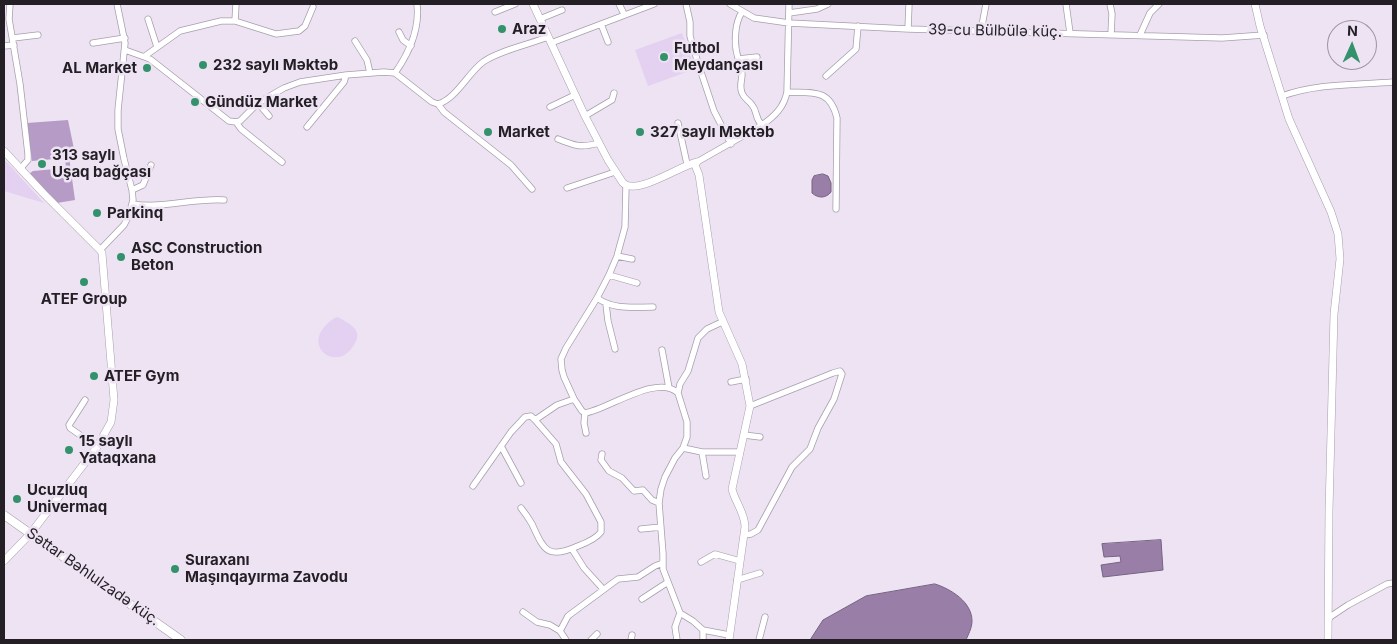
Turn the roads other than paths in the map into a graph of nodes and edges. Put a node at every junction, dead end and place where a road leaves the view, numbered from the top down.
1 (117, 4) edge
2 (236, 4) edge
3 (515, 4) edge
4 (533, 4) edge
5 (619, 4) edge
6 (654, 4) edge
7 (686, 4) edge
8 (730, 4) edge
9 (790, 4) edge
10 (828, 4) edge
11 (909, 4) edge
12 (986, 4) edge
13 (1066, 4) edge
14 (1110, 4) edge
15 (1159, 4) edge
16 (1256, 4) edge
17 (8, 5) edge
18 (420, 5) edge
19 (314, 7) dead end
20 (562, 10) dead end
21 (495, 12) dead end
22 (742, 12) junction
23 (789, 13) junction
24 (624, 14) junction
25 (148, 19) dead end
26 (540, 20) junction
27 (235, 21) junction
28 (789, 23) junction
29 (601, 24) junction
30 (858, 26) junction
31 (908, 29) junction
32 (981, 31) junction
33 (398, 32) dead end
34 (1070, 33) junction
35 (1111, 34) junction
36 (38, 35) dead end
37 (1140, 35) junction
38 (1264, 35) junction
39 (125, 38) junction
40 (356, 40) dead end
41 (550, 40) junction
42 (13, 42) junction
43 (608, 42) dead end
44 (93, 43) dead end
45 (4, 46) edge
46 (411, 46) junction
47 (157, 48) junction
48 (125, 50) junction
49 (145, 56) junction
50 (757, 56) dead end
51 (738, 59) junction
52 (370, 73) junction
53 (395, 74) junction
54 (346, 75) junction
55 (826, 76) dead end
56 (1393, 82) edge
57 (787, 92) junction
58 (614, 93) dead end
59 (575, 95) junction
60 (1282, 96) junction
61 (258, 103) junction
62 (438, 104) junction
63 (550, 107) dead end
64 (269, 116) dead end
65 (585, 116) junction
66 (236, 122) junction
67 (678, 123) dead end
68 (762, 126) junction
69 (307, 127) dead end
70 (558, 139) dead end
71 (599, 144) junction
72 (731, 144) junction
73 (4, 151) edge
74 (282, 162) dead end
75 (697, 162) junction
76 (687, 164) junction
77 (150, 165) dead end
78 (20, 169) junction
79 (616, 172) junction
80 (626, 186) junction
81 (567, 188) dead end
82 (532, 189) dead end
83 (132, 190) junction
84 (224, 200) dead end
85 (132, 204) junction
86 (836, 208) dead end
87 (100, 250) junction
88 (617, 256) junction
89 (632, 259) dead end
90 (609, 275) junction
91 (637, 283) dead end
92 (597, 298) junction
93 (606, 304) junction
94 (653, 307) dead end
95 (722, 322) junction
96 (615, 349) dead end
97 (662, 350) dead end
98 (746, 379) junction
99 (731, 382) dead end
100 (669, 388) junction
101 (678, 393) junction
102 (574, 399) junction
103 (85, 400) dead end
104 (750, 406) junction
105 (585, 413) junction
106 (535, 420) junction
107 (586, 433) dead end
108 (744, 435) junction
109 (760, 437) dead end
110 (501, 446) junction
111 (97, 447) junction
112 (683, 448) junction
113 (702, 452) junction
114 (740, 452) junction
115 (602, 454) dead end
116 (706, 476) dead end
117 (521, 483) dead end
118 (473, 486) dead end
119 (659, 503) junction
120 (521, 508) dead end
121 (4, 515) edge
122 (661, 527) junction
123 (642, 529) dead end
124 (31, 533) junction
125 (744, 535) junction
126 (572, 549) junction
127 (4, 561) edge
128 (740, 561) junction
129 (701, 562) dead end
130 (663, 563) junction
131 (760, 573) dead end
132 (737, 580) junction
133 (668, 582) junction
134 (1393, 582) edge
135 (603, 589) junction
136 (642, 599) dead end
137 (523, 612) dead end
138 (680, 613) junction
139 (765, 617) dead end
140 (1329, 619) junction
141 (704, 630) junction
142 (560, 631) junction
143 (598, 634) dead end
144 (729, 638) edge
145 (181, 640) edge
146 (566, 640) edge
147 (591, 640) edge
148 (677, 640) edge
149 (703, 640) edge
150 (759, 640) edge
151 (1328, 640) edge

1 - 39 street
2 - 27 street
3 - 21 street
4 - 26 street
5 - 24 street
6 - 24 street
7 - 72 street
8 - 22 street, 39-cu Bülbülə küç.
9 - 23 street
10 - 23 street
11 - 31 street
12 - 32 street
13 - 34 street
14 - 35 street
15 - 37 street
16 - 38 street
17 - 42 street
18 - 46 street
19 - 27 street
20 - 26 street
22 - 28 street, 39-cu Bülbülə küç.
22 - 51 street
23 - 28 street
24 - 29 street
25 - 47 street
26 - 41 street
27 - 47 street
28 - 30 street, 39-cu Bülbülə küç.
28 - 57 street
29 - 41 street
29 - 43 street
30 - 31 street, 39-cu Bülbülə küç.
30 - 55 street
31 - 32 street, 39-cu Bülbülə küç.
32 - 34 street, 39-cu Bülbülə küç.
33 - 46 street
34 - 35 street, 39-cu Bülbülə küç.
35 - 37 street, 39-cu Bülbülə küç.
36 - 42 street
37 - 38 street, 39-cu Bülbülə küç.
38 - 60 street
39 - 44 street
39 - 48 street
40 - 52 street
41 - 59 street
41 - 62 street
42 - 45 street
42 - 78 street
46 - 53 street
47 - 49 street
48 - 49 street
48 - 83 street
49 - 66 street
50 - 51 street
51 - 68 street
52 - 53 street
52 - 54 street
53 - 62 street
54 - 61 street
54 - 69 street
56 - 60 street
57 - 68 street
57 - 86 street
58 - 65 street
59 - 63 street
59 - 65 street
60 - 140 street
61 - 64 street
61 - 66 street
62 - 82 street
65 - 71 street
66 - 74 street
67 - 76 street
68 - 72 street
70 - 71 street
71 - 79 street
72 - 75 street
73 - 78 street
75 - 76 street
75 - 95 street
76 - 80 street
77 - 83 street
78 - 87 street
79 - 80 street
79 - 81 street
80 - 88 street
83 - 85 street
84 - 85 street
85 - 87 street
87 - 111 street
88 - 89 street
88 - 90 street
90 - 91 street
90 - 92 street
92 - 93 street
92 - 102 street
93 - 94 street
93 - 96 street
95 - 98 street
95 - 101 street
97 - 100 street
98 - 99 street
98 - 104 street
100 - 101 street
100 - 105 street
101 - 112 street
102 - 105 street
102 - 106 street
103 - 111 street
104 - 108 street
104 - 125 street
105 - 107 street
106 - 110 street
106 - 126 street
108 - 109 street
108 - 114 street
110 - 117 street
110 - 118 street
111 - 124 street
112 - 113 street
112 - 119 street
113 - 114 street
113 - 116 street
114 - 125 street
115 - 119 street
119 - 122 street
120 - 126 street
121 - 124 main road, Səttar Bəhlulzadə küç.
122 - 123 street
122 - 130 street
124 - 127 street
124 - 145 main road, Səttar Bəhlulzadə küç.
125 - 128 street
126 - 135 street
128 - 129 street
128 - 132 street
130 - 133 street
130 - 135 street
131 - 132 street
132 - 144 street
133 - 136 street
133 - 138 street
134 - 140 street
135 - 142 street
137 - 142 street
138 - 141 street
138 - 148 street
139 - 150 street
140 - 151 street
141 - 144 street
141 - 149 street
142 - 146 street
143 - 147 street

